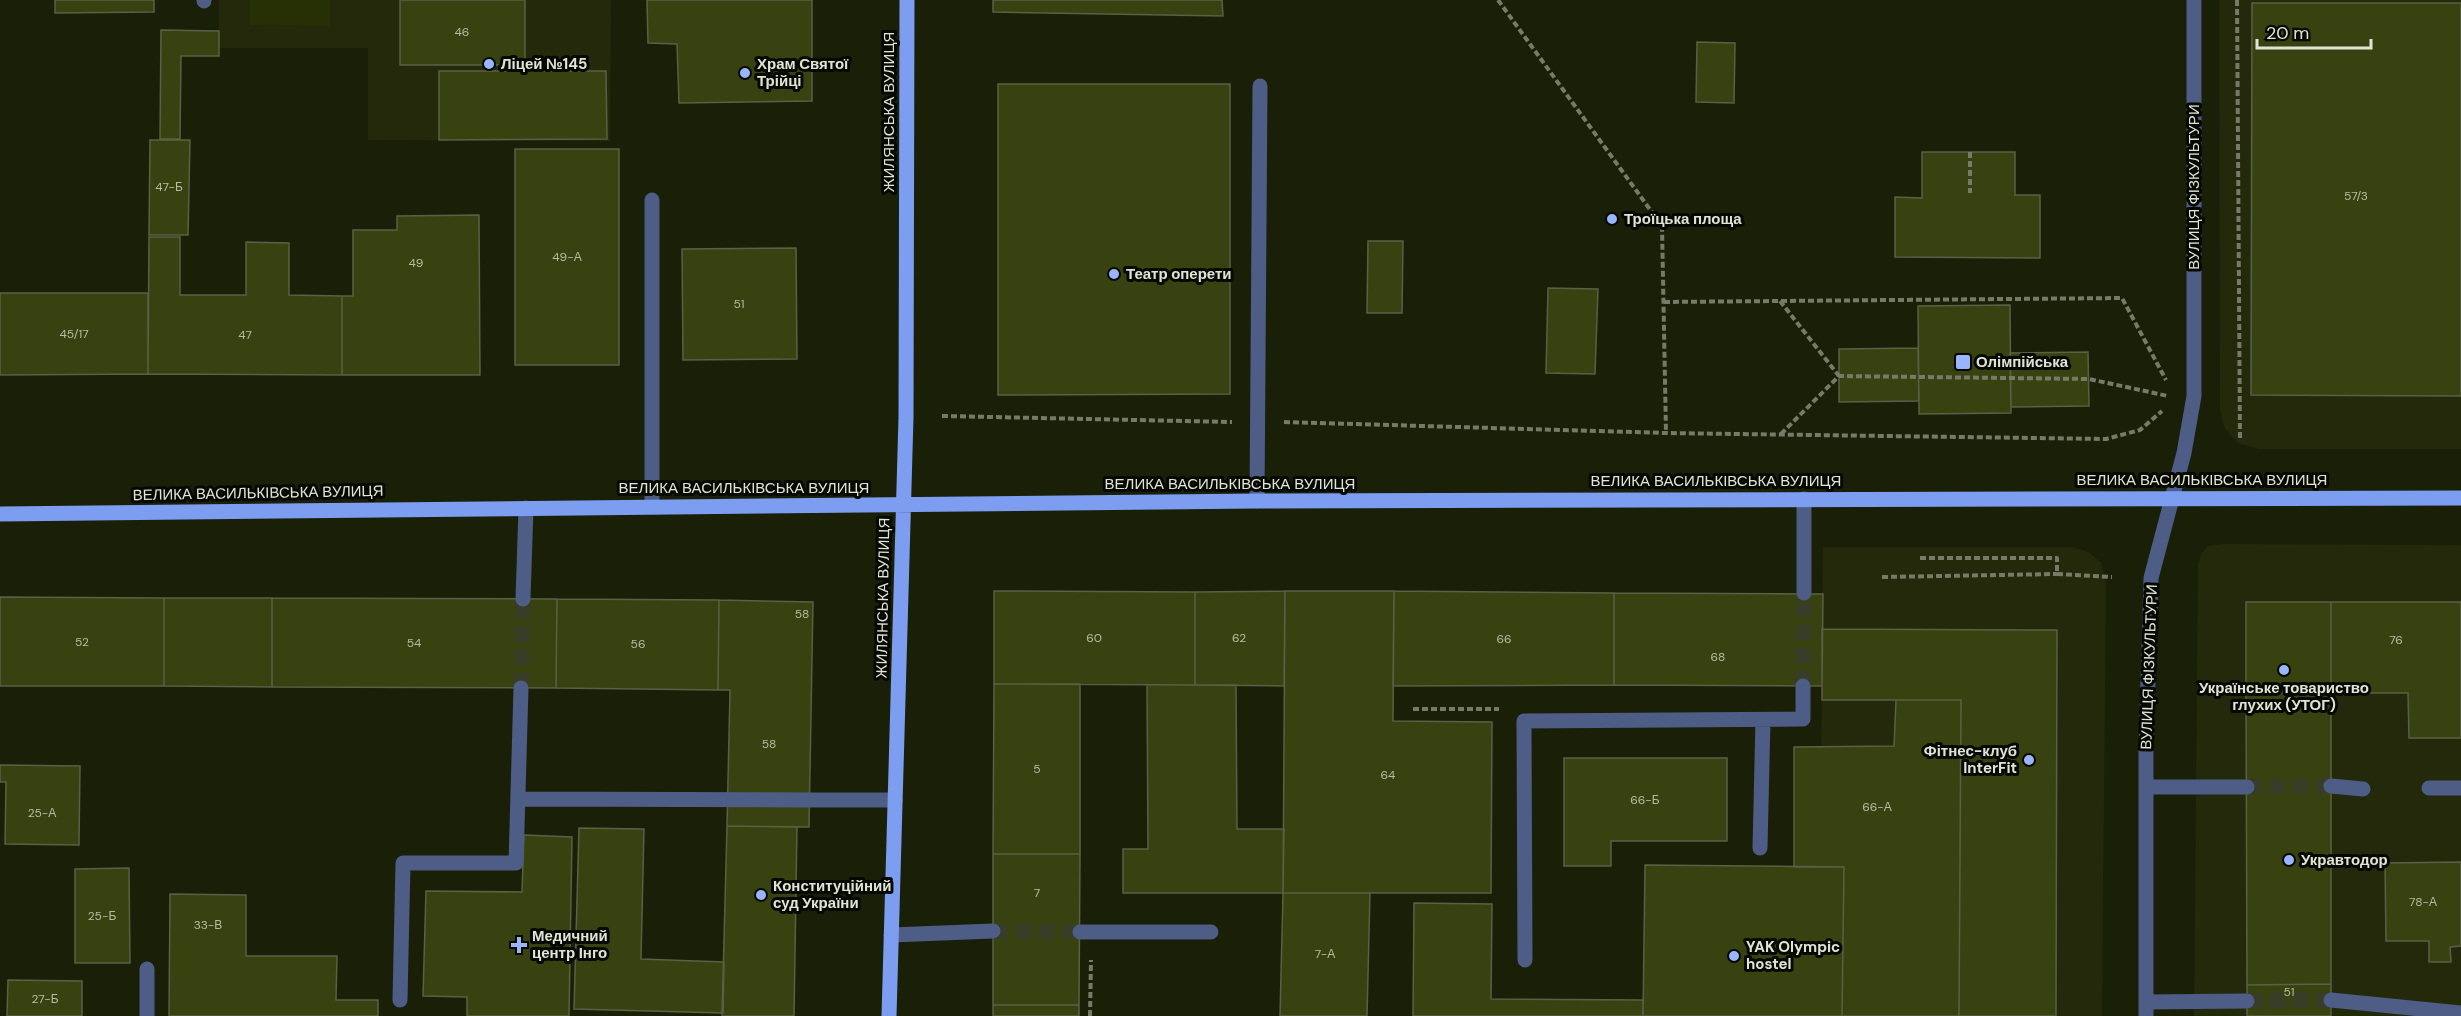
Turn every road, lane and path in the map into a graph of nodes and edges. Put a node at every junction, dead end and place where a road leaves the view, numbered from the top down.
1 (907, 0) edge
2 (1498, 0) edge
3 (2194, 0) edge
4 (2237, 0) edge
5 (1260, 86) dead end
6 (1970, 152) dead end
7 (1970, 193) dead end
8 (652, 200) dead end
9 (1780, 301) junction
10 (1664, 302) junction
11 (1839, 376) junction
12 (2175, 397) junction
13 (942, 416) dead end
14 (1258, 422) junction
15 (1666, 433) junction
16 (1781, 434) junction
17 (2240, 439) dead end
18 (2171, 498) junction
19 (2461, 498) edge
20 (1804, 499) junction
21 (1257, 501) junction
22 (903, 505) junction
23 (652, 507) junction
24 (526, 508) junction
25 (0, 514) edge
26 (1920, 558) dead end
27 (2057, 574) junction
28 (1881, 577) dead end
29 (2112, 577) dead end
30 (1804, 594) tunnel mouth
31 (523, 599) tunnel mouth
32 (1803, 686) tunnel mouth
33 (521, 688) tunnel mouth
34 (1413, 710) dead end
35 (1763, 720) junction
36 (1524, 721) junction
37 (2331, 786) tunnel mouth
38 (2146, 787) junction
39 (2247, 787) tunnel mouth
40 (2429, 788) dead end
41 (2461, 788) edge
42 (2363, 789) dead end
43 (518, 799) junction
44 (895, 800) junction
45 (1760, 848) dead end
46 (993, 931) tunnel mouth
47 (1086, 932) joint
48 (1211, 932) dead end
49 (891, 935) junction
50 (1525, 960) dead end
51 (147, 969) dead end
52 (400, 1000) dead end
53 (2331, 1000) tunnel mouth
54 (2247, 1001) tunnel mouth
55 (2146, 1009) edge
56 (2461, 1013) edge
57 (147, 1016) edge
58 (889, 1016) edge
59 (1090, 1016) edge

1 - 22 main road, ЖИЛЯНСЬКА ВУЛИЦЯ
2 - 10 path
3 - 18 street, ВУЛИЦЯ ФІЗКУЛЬТУРИ
4 - 17 path
5 - 14 street
6 - 7 path
8 - 23 street
9 - 10 path
9 - 11 path
9 - 12 path
10 - 15 path
11 - 12 path
11 - 16 path
12 - 16 path
13 - 14 path
14 - 15 path
14 - 21 street
15 - 16 path
18 - 19 main road, ВЕЛИКА ВАСИЛЬКІВСЬКА ВУЛИЦЯ
18 - 20 main road, ВЕЛИКА ВАСИЛЬКІВСЬКА ВУЛИЦЯ
18 - 38 street, ВУЛИЦЯ ФІЗКУЛЬТУРИ
20 - 21 main road, ВЕЛИКА ВАСИЛЬКІВСЬКА ВУЛИЦЯ
20 - 30 street
21 - 22 main road, ВЕЛИКА ВАСИЛЬКІВСЬКА ВУЛИЦЯ
22 - 23 main road, ВЕЛИКА ВАСИЛЬКІВСЬКА ВУЛИЦЯ
22 - 44 main road, ЖИЛЯНСЬКА ВУЛИЦЯ
23 - 24 main road, ВЕЛИКА ВАСИЛЬКІВСЬКА ВУЛИЦЯ
24 - 25 main road, ВЕЛИКА ВАСИЛЬКІВСЬКА ВУЛИЦЯ
24 - 31 street
26 - 27 path
27 - 28 path
27 - 29 path
32 - 35 street
33 - 43 street
34 - 36 path
35 - 36 street
35 - 45 street
36 - 50 street
37 - 42 street
38 - 39 street
38 - 55 street, ВУЛИЦЯ ФІЗКУЛЬТУРИ
40 - 41 street
43 - 44 street
43 - 52 street
44 - 49 main road, ЖИЛЯНСЬКА ВУЛИЦЯ
46 - 49 street
47 - 48 street
47 - 59 path
49 - 58 main road, ЖИЛЯНСЬКА ВУЛИЦЯ
51 - 57 street
53 - 56 street
54 - 55 street

